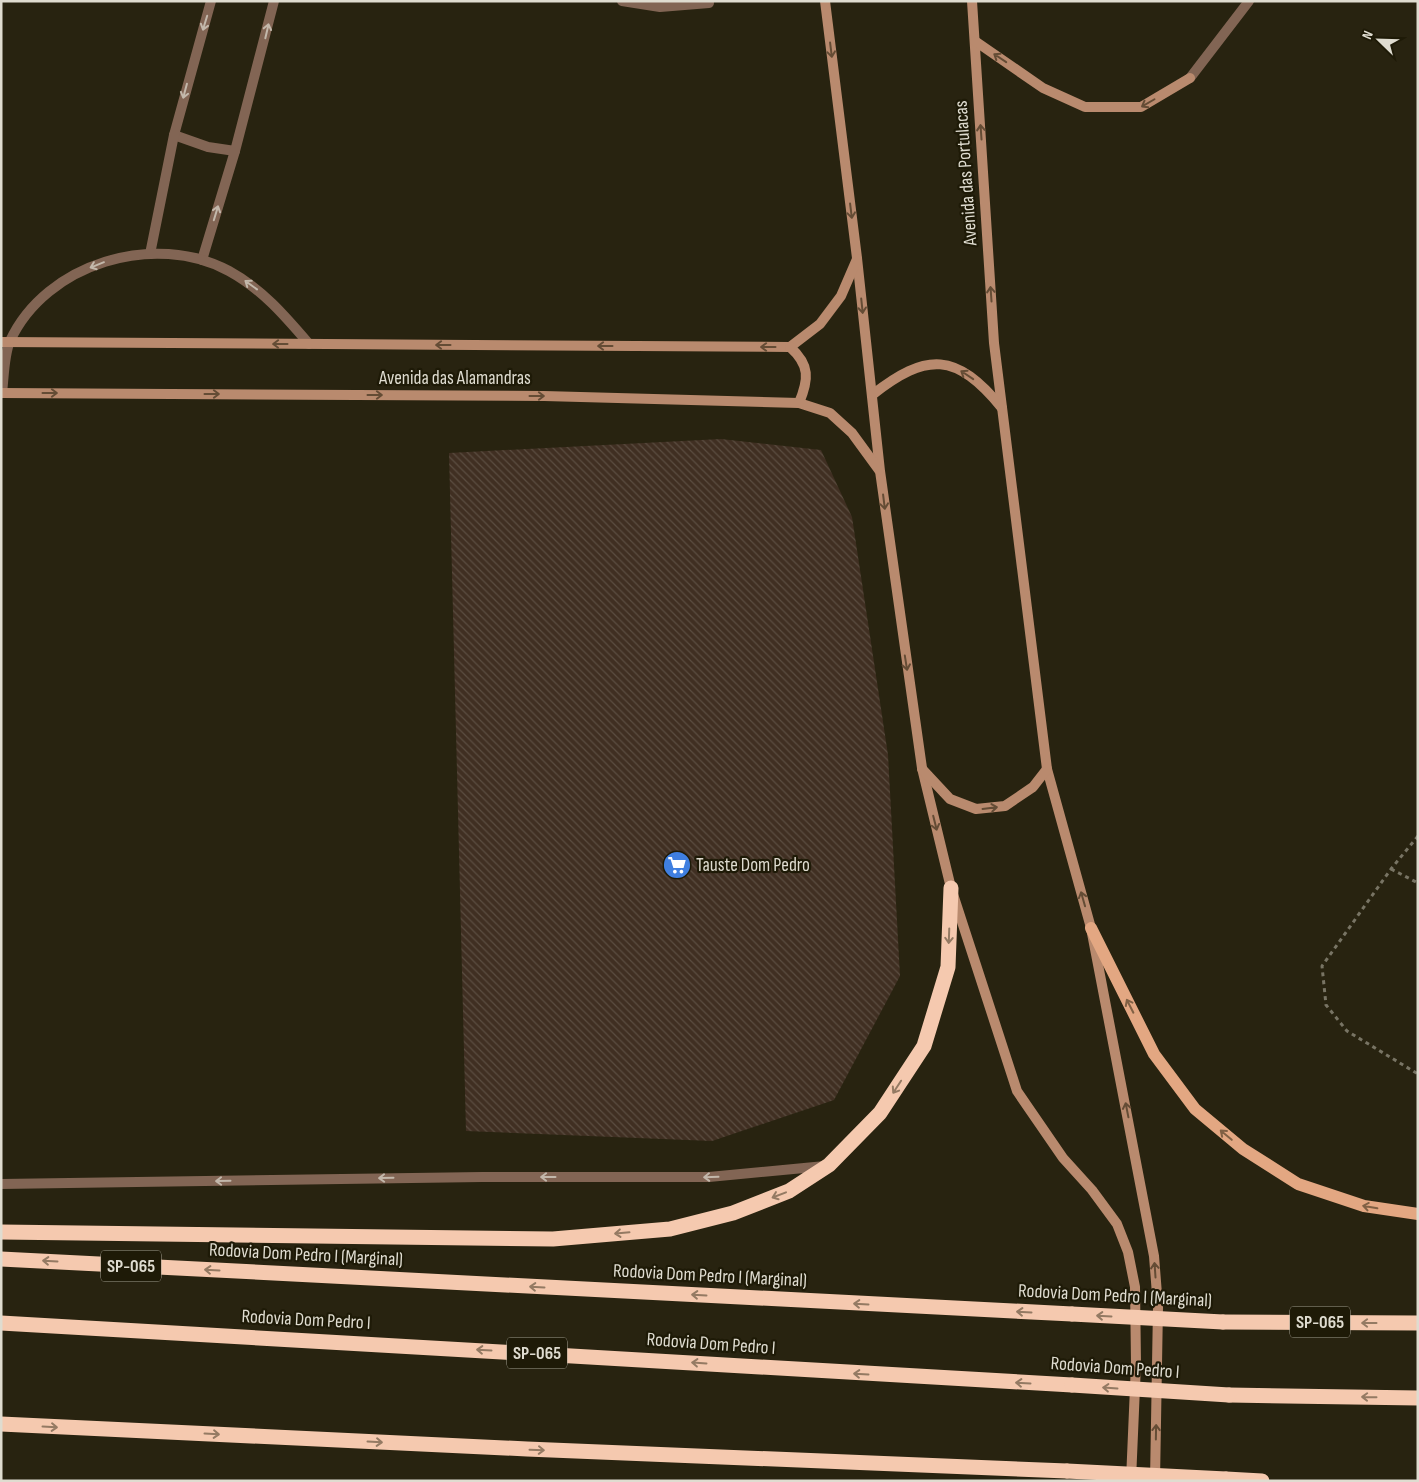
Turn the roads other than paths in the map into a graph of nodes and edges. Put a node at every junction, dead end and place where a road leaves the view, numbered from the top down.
1 (211, 1) edge
2 (274, 1) edge
3 (622, 1) edge
4 (825, 1) edge
5 (972, 1) edge
6 (1249, 1) edge
7 (709, 3) dead end
8 (975, 41) junction
9 (1190, 78) joint
10 (174, 135) junction
11 (235, 151) junction
12 (150, 254) junction
13 (857, 258) junction
14 (202, 260) junction
15 (5, 342) edge
16 (309, 344) junction
17 (790, 347) junction
18 (2, 393) edge
19 (872, 395) junction
20 (799, 403) junction
21 (1002, 409) junction
22 (880, 471) junction
23 (922, 768) junction
24 (1047, 769) junction
25 (951, 888) junction
26 (1091, 928) junction
27 (829, 1165) junction
28 (1, 1184) edge
29 (1418, 1214) edge
30 (1, 1232) edge
31 (1, 1259) edge
32 (1, 1323) edge
33 (1418, 1323) edge
34 (1418, 1398) edge
35 (1, 1424) edge
36 (1131, 1481) edge
37 (1156, 1481) edge
38 (1262, 1481) edge

1 -> 10 street
11 -> 2 street
3 - 7 street
4 -> 13 main road
5 - 8 main road, Avenida das Portulacas
6 - 9 street
9 -> 8 main road
21 -> 8 main road, Avenida das Portulacas
10 - 11 street
10 - 12 street
14 -> 11 street
12 - 14 street
12 -> 15 street
13 - 17 main road
13 -> 19 main road
16 -> 14 street
16 -> 15 main road, Avenida das Alamandras
15 - 18 street
17 -> 16 main road, Avenida das Alamandras
17 - 20 main road
18 -> 20 main road, Avenida das Alamandras
21 -> 19 main road
19 - 22 main road
20 - 22 main road, Avenida das Alamandras
21 - 24 main road, Avenida das Portulacas
22 -> 23 main road
23 -> 24 main road
23 -> 25 main road
26 -> 24 main road, Avenida das Portulacas
25 -> 27 highway
25 - 36 main road
29 -> 26 main road
37 -> 26 main road, Avenida das Portulacas
27 -> 28 street
27 -> 30 highway
33 -> 31 highway, Rodovia Dom Pedro I (Marginal) / SP-065, bridge
34 -> 32 highway, Rodovia Dom Pedro I / SP-065, bridge
35 -> 38 highway, bridge

